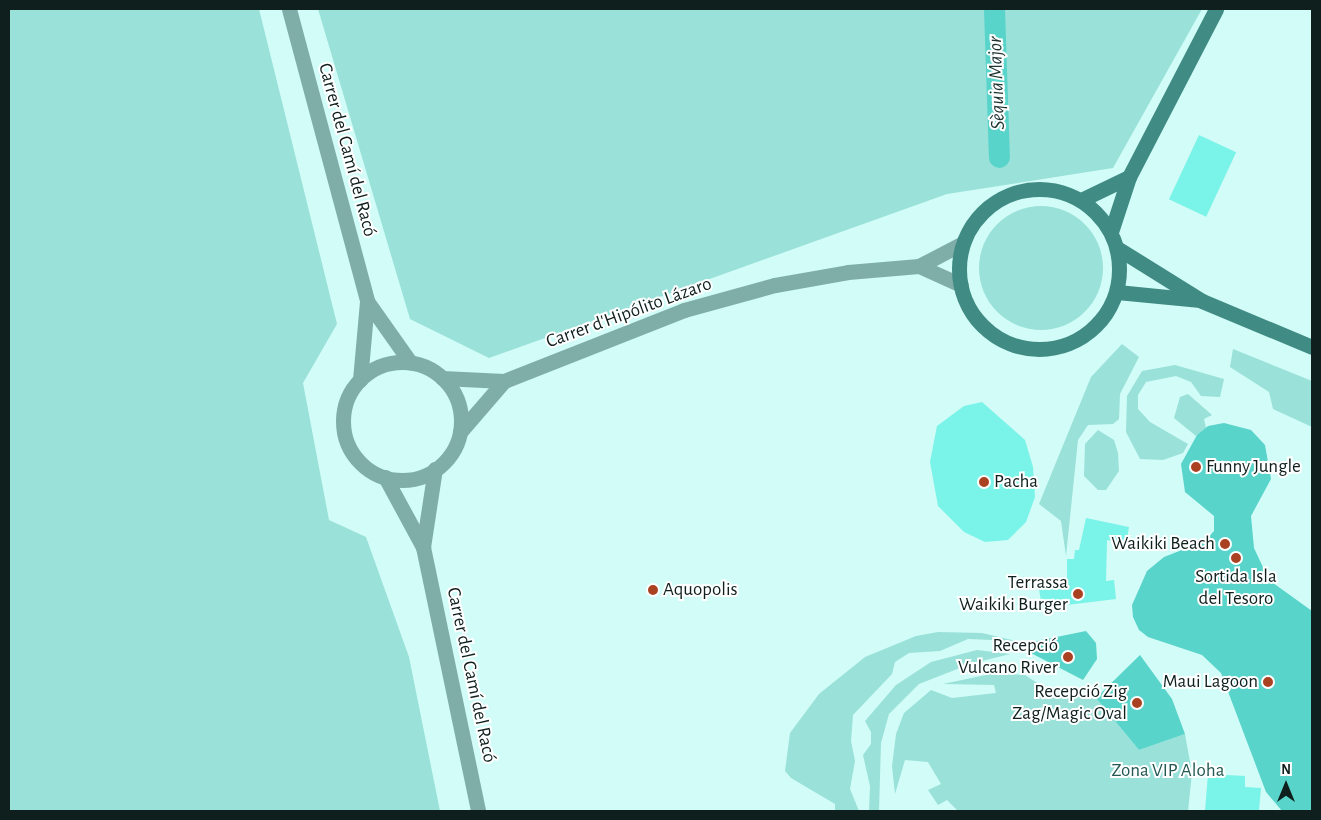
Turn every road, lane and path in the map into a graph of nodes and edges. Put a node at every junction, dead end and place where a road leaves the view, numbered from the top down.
1 (289, 9) edge
2 (1216, 9) edge
3 (1129, 177) junction
4 (1081, 200) junction
5 (1111, 232) junction
6 (963, 243) junction
7 (1117, 248) junction
8 (919, 266) junction
9 (961, 285) junction
10 (1116, 292) junction
11 (1202, 301) junction
12 (367, 302) junction
13 (1312, 346) edge
14 (410, 362) junction
15 (442, 378) junction
16 (360, 380) junction
17 (504, 381) junction
18 (460, 432) junction
19 (435, 469) junction
20 (385, 477) junction
21 (424, 548) junction
22 (478, 811) edge

1 - 12 street, Carrer del Camí del Racó
2 - 3 street
3 - 4 street
3 - 5 street
4 - 5 street
4 - 6 street
5 - 7 street
6 - 8 street, Carrer d'Hipólito Lázaro
6 - 9 street
7 - 10 street
7 - 11 street
8 - 9 street, Carrer d'Hipólito Lázaro
8 - 17 street, Carrer d'Hipólito Lázaro
9 - 10 street
10 - 11 street
11 - 13 street
12 - 14 street, Carrer del Camí del Racó
12 - 16 street, Carrer del Camí del Racó
14 - 15 street
14 - 16 street
15 - 17 street, Carrer d'Hipólito Lázaro
15 - 18 street
16 - 20 street
17 - 18 street, Carrer d'Hipólito Lázaro
18 - 19 street
19 - 20 street
19 - 21 street, Carrer del Camí del Racó
20 - 21 street, Carrer del Camí del Racó
21 - 22 street, Carrer del Camí del Racó

